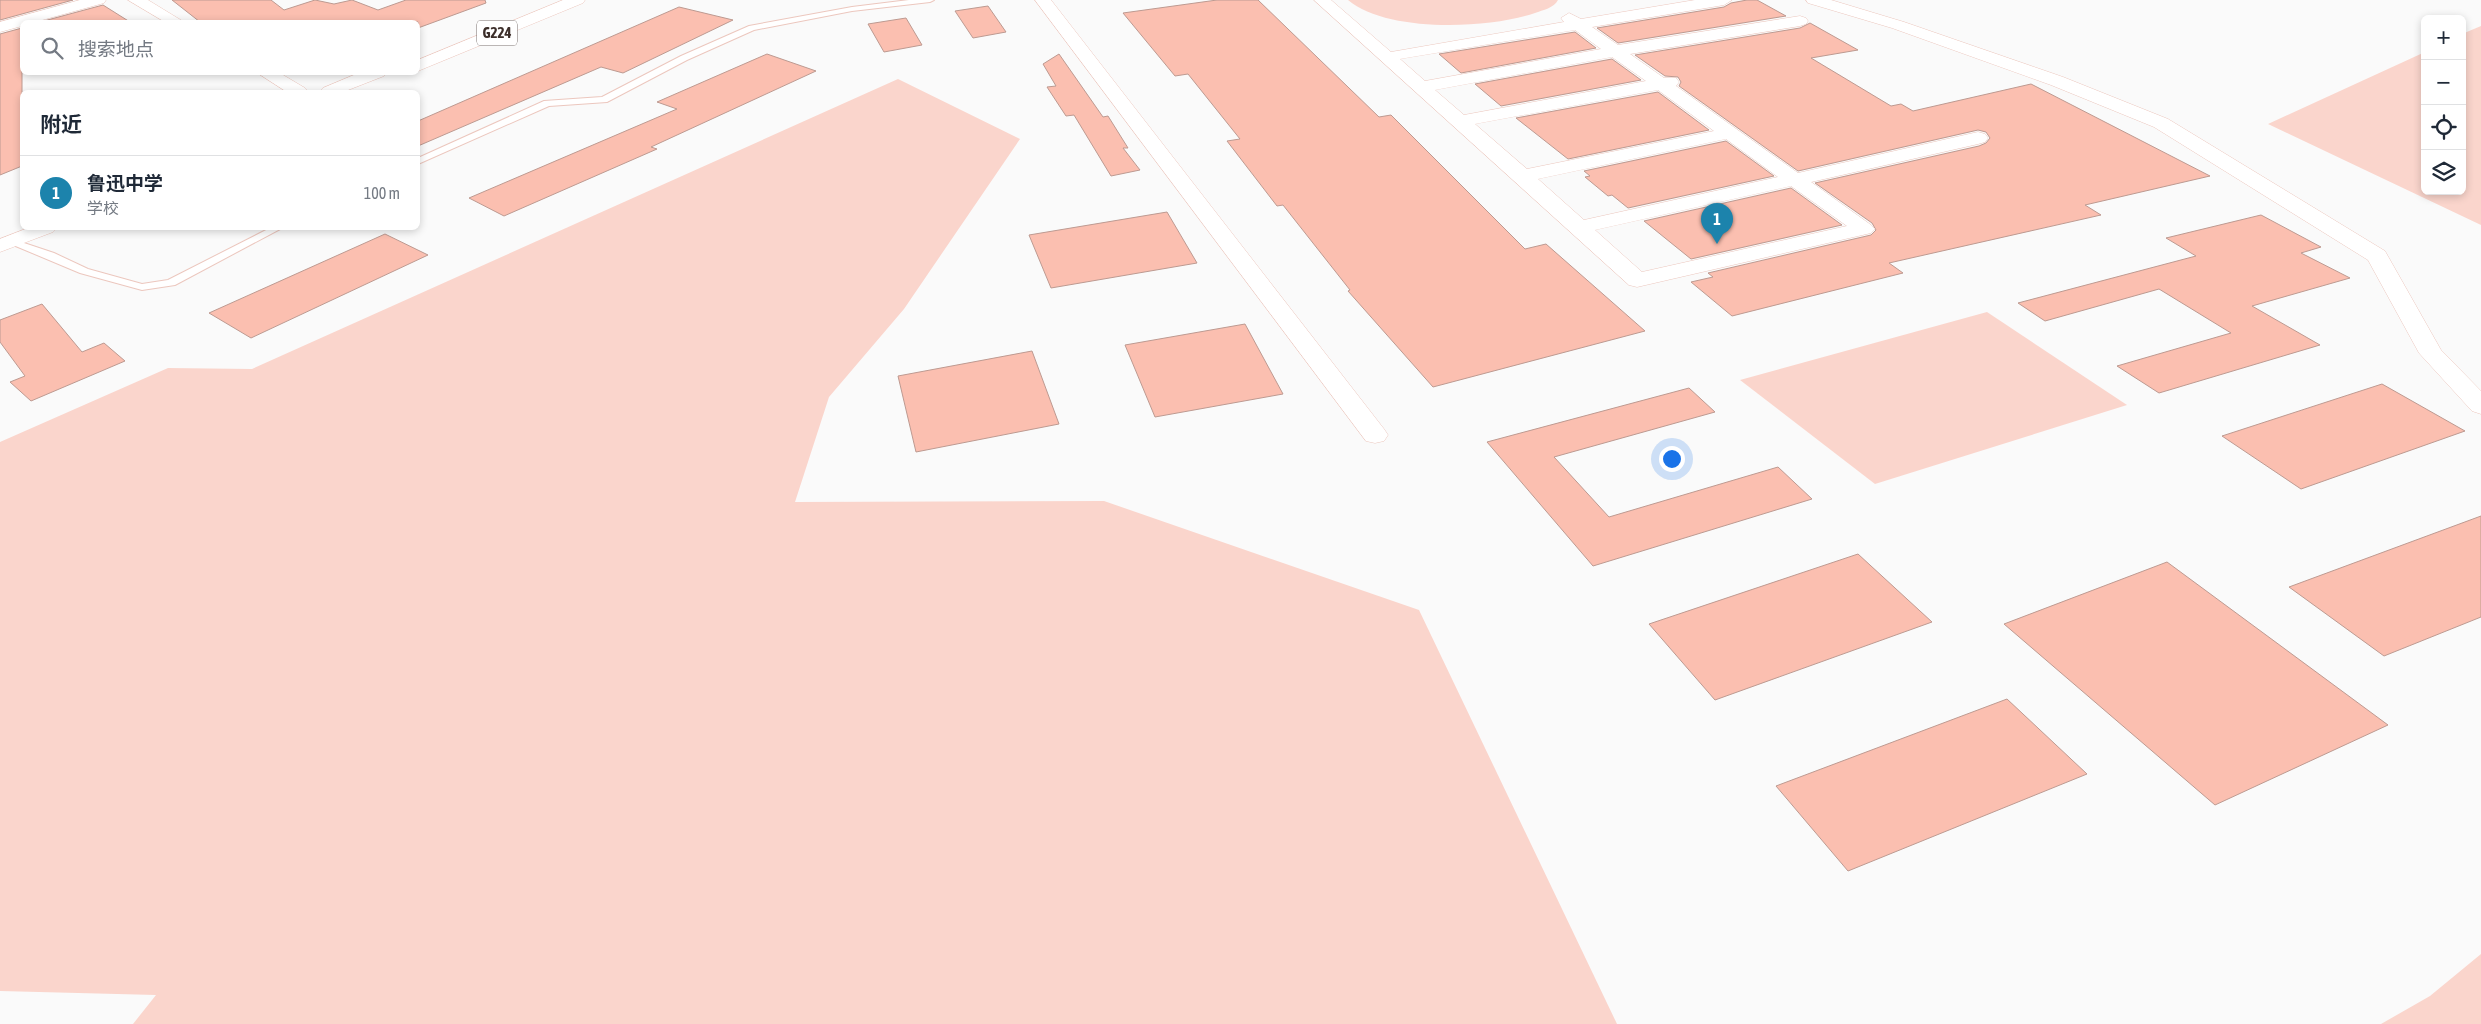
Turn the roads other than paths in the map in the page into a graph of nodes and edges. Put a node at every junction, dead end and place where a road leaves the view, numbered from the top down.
1 (98, 0) edge
2 (136, 0) edge
3 (555, 0) edge
4 (577, 0) edge
5 (930, 0) edge
6 (1043, 0) edge
7 (1322, 0) edge
8 (1724, 0) edge
9 (1814, 0) edge
10 (23, 20) edge
11 (172, 20) edge
12 (20, 21) edge
13 (1573, 21) junction
14 (1800, 22) dead end
15 (0, 26) edge
16 (1615, 51) junction
17 (1398, 54) dead end
18 (420, 55) edge
19 (420, 65) edge
20 (269, 75) edge
21 (383, 75) edge
22 (384, 75) edge
23 (1685, 79) dead end
24 (1660, 84) junction
25 (1422, 87) junction
26 (296, 90) edge
27 (335, 90) edge
28 (357, 90) edge
29 (1460, 121) junction
30 (1730, 133) junction
31 (1978, 138) dead end
32 (420, 160) edge
33 (1524, 176) junction
34 (1794, 179) junction
35 (20, 220) edge
36 (1578, 228) junction
37 (38, 230) edge
38 (274, 230) edge
39 (4, 238) edge
40 (2481, 406) edge
41 (1375, 435) dead end

1 - 10 main road
2 - 11 main road
3 - 18 main road, G224
4 - 19 main road, G224
5 - 32 lane
6 - 41 main road
7 - 25 main road
8 - 13 main road
9 - 40 main road
12 - 15 main road
13 - 16 main road
13 - 17 main road
14 - 16 main road
16 - 24 main road
16 - 25 main road
20 - 26 main road
21 - 27 main road
22 - 28 main road
23 - 24 main road
24 - 29 main road
24 - 30 main road
25 - 29 main road
29 - 33 main road
30 - 33 main road
30 - 34 main road
31 - 34 main road
33 - 36 main road
34 - 36 main road
34 - 36 main road
35 - 39 main road
37 - 39 main road
38 - 39 lane

